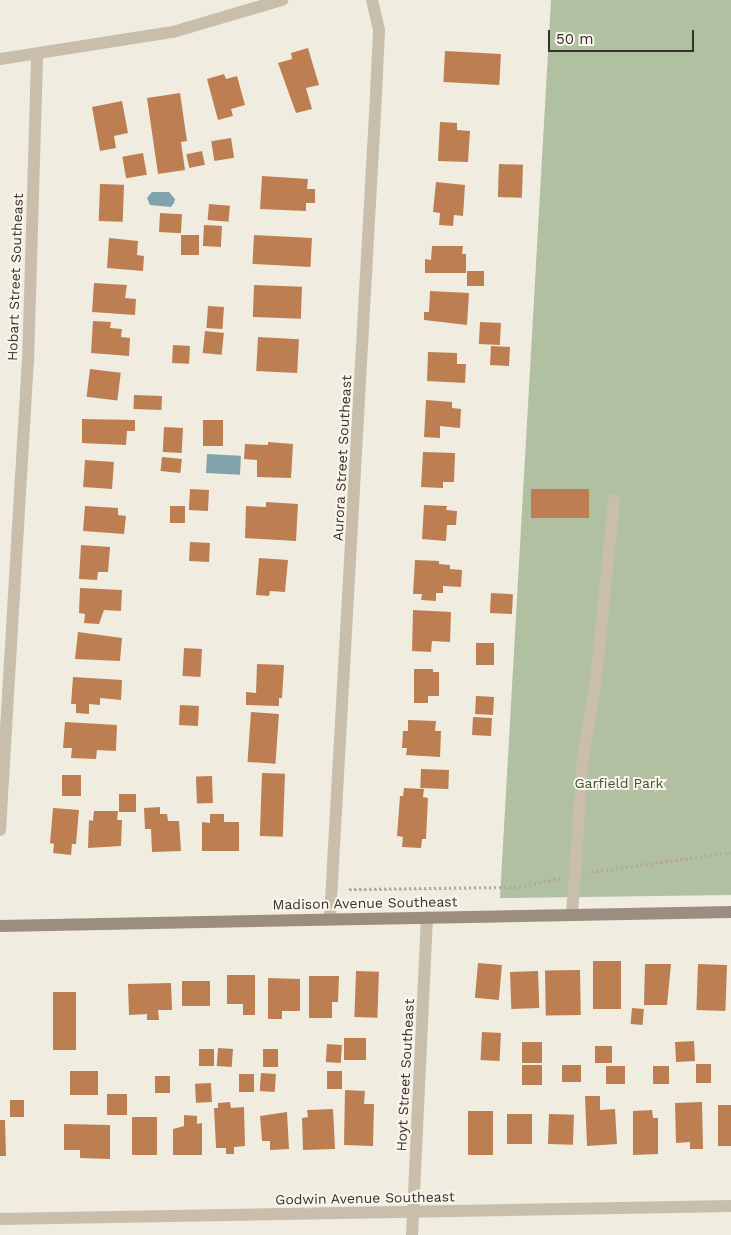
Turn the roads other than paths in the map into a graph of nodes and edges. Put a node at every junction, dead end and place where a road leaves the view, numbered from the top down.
1 (282, 0) edge
2 (372, 0) edge
3 (37, 54) junction
4 (0, 59) edge
5 (614, 500) dead end
6 (0, 830) edge
7 (731, 912) edge
8 (572, 914) junction
9 (427, 917) junction
10 (330, 918) junction
11 (0, 926) edge
12 (731, 1206) edge
13 (414, 1212) junction
14 (0, 1219) edge
15 (412, 1235) edge

1 - 3 street
2 - 10 street, Aurora Street Southeast
3 - 4 street
3 - 6 street, Hobart Street Southeast
5 - 8 street
7 - 8 street, Madison Avenue Southeast
8 - 9 street, Madison Avenue Southeast
9 - 10 street, Madison Avenue Southeast
9 - 13 street, Hoyt Street Southeast
10 - 11 street, Madison Avenue Southeast
12 - 13 street, Godwin Avenue Southeast
13 - 14 street, Godwin Avenue Southeast
13 - 15 street, Hoyt Street Southeast

